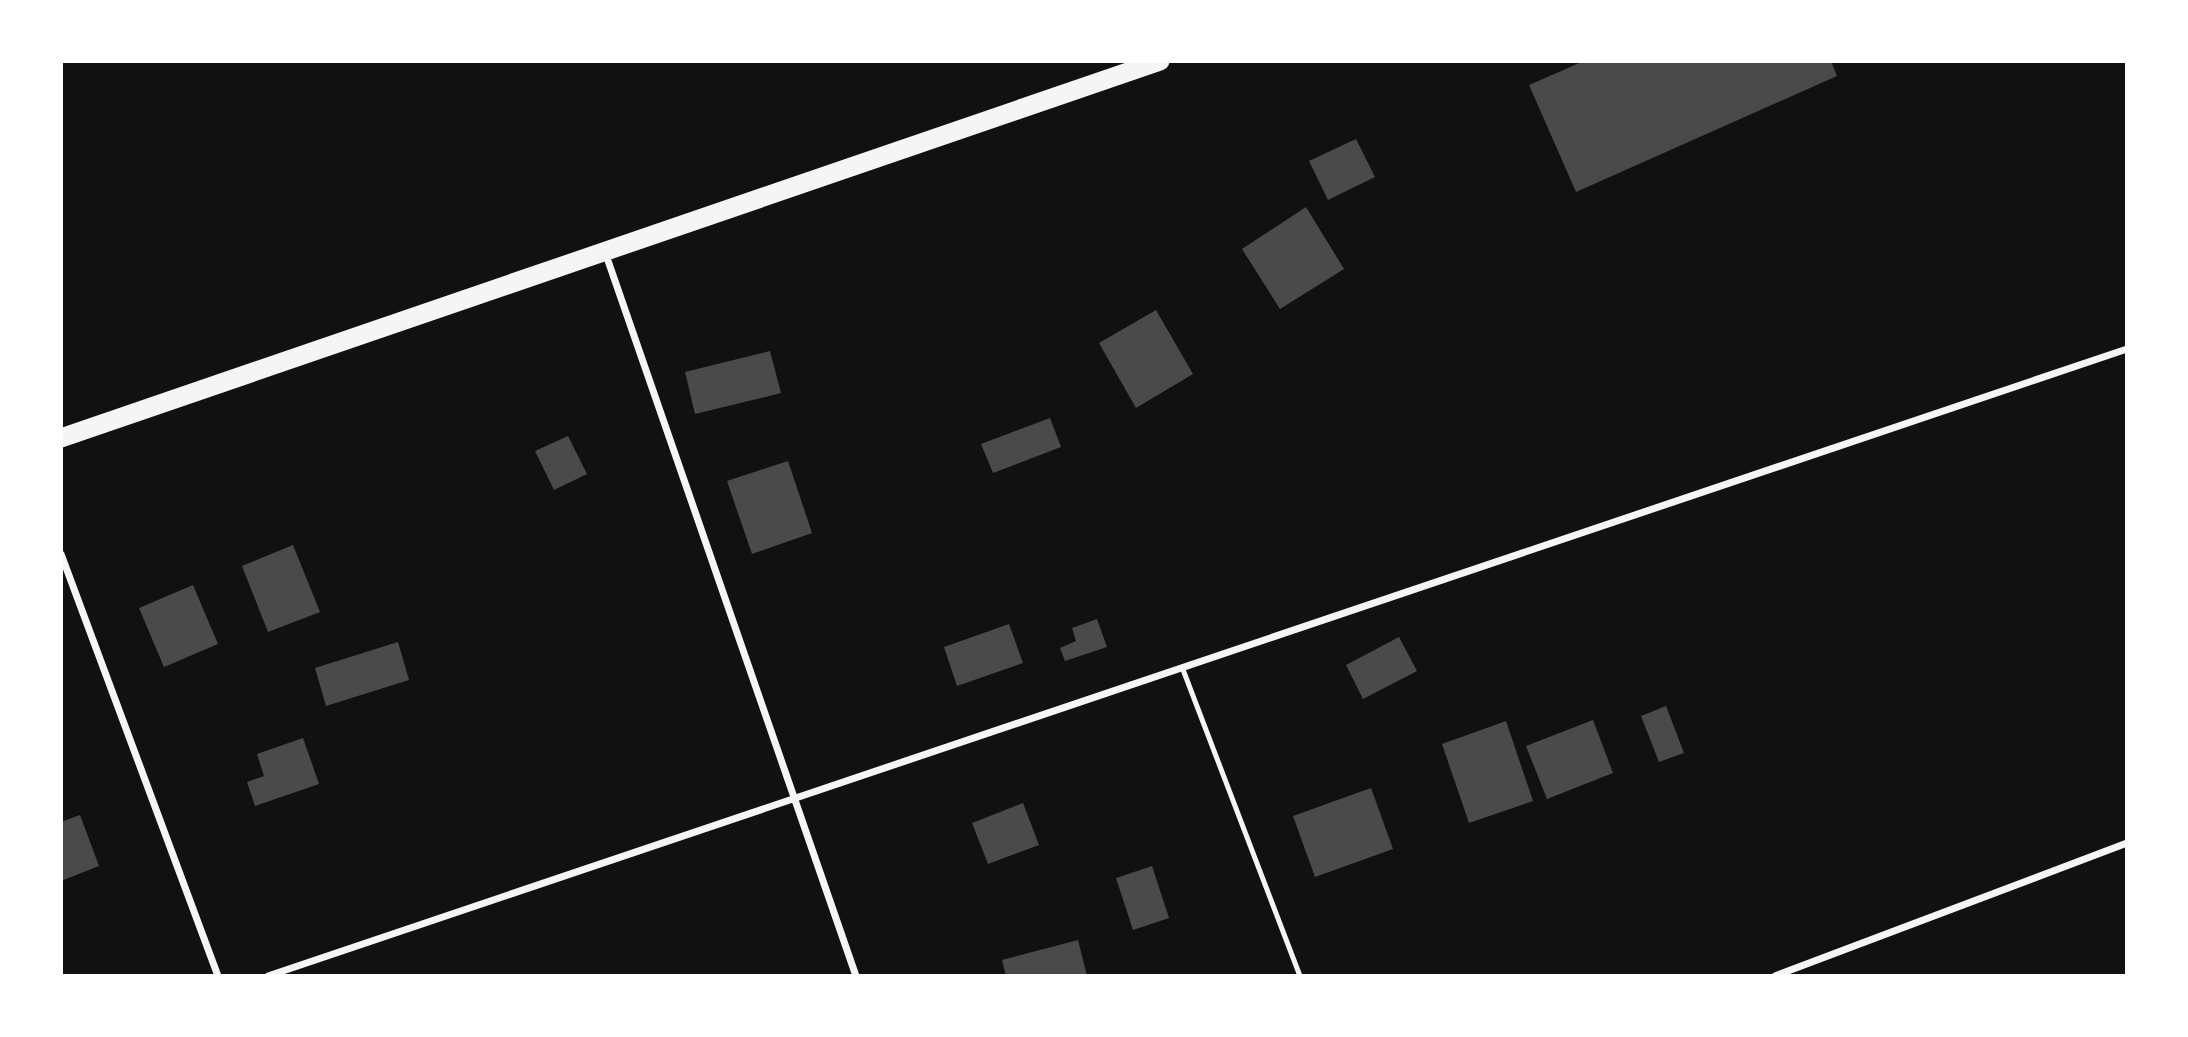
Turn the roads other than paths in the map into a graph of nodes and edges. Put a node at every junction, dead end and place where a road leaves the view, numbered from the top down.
1 (1160, 61) edge
2 (605, 252) junction
3 (2127, 349) edge
4 (61, 438) edge
5 (61, 554) edge
6 (1182, 667) junction
7 (794, 798) junction
8 (2127, 844) edge
9 (218, 976) edge
10 (268, 976) edge
11 (856, 976) edge
12 (1300, 976) edge
13 (1775, 976) edge

1 - 2 highway
2 - 4 highway
2 - 7 street
3 - 6 street
5 - 9 street
6 - 7 street
6 - 12 lane
7 - 10 street
7 - 11 street
8 - 13 street

